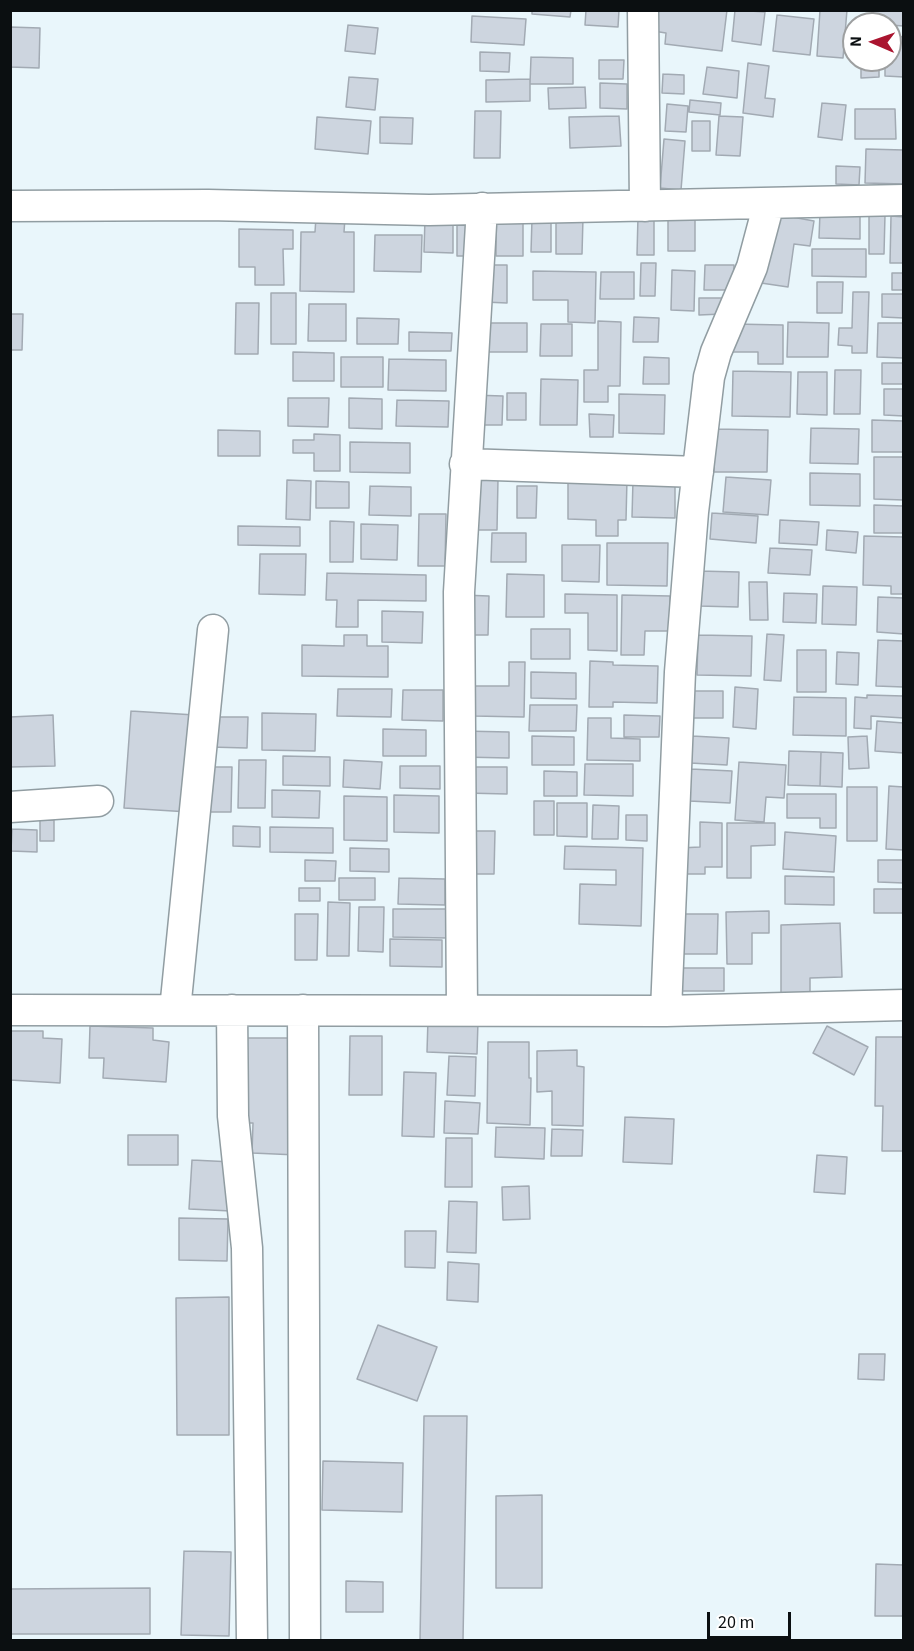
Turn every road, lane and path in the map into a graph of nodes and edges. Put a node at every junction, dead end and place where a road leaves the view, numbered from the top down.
1 (642, 10) edge
2 (903, 200) edge
3 (769, 203) junction
4 (10, 206) edge
5 (645, 206) junction
6 (482, 208) junction
7 (465, 464) junction
8 (698, 472) junction
9 (213, 630) dead end
10 (98, 801) dead end
11 (10, 807) edge
12 (903, 1005) edge
13 (10, 1010) edge
14 (175, 1010) junction
15 (232, 1010) junction
16 (303, 1010) junction
17 (462, 1010) junction
18 (666, 1011) junction
19 (252, 1641) edge
20 (305, 1641) edge

1 - 5 street
2 - 3 street
3 - 5 street
3 - 8 street
4 - 6 street
5 - 6 street
6 - 7 street
7 - 8 street
7 - 17 street
8 - 18 street
9 - 14 street
10 - 11 street
12 - 18 street
13 - 14 street
14 - 15 street
15 - 16 street
15 - 19 street
16 - 17 street
16 - 20 street
17 - 18 street

